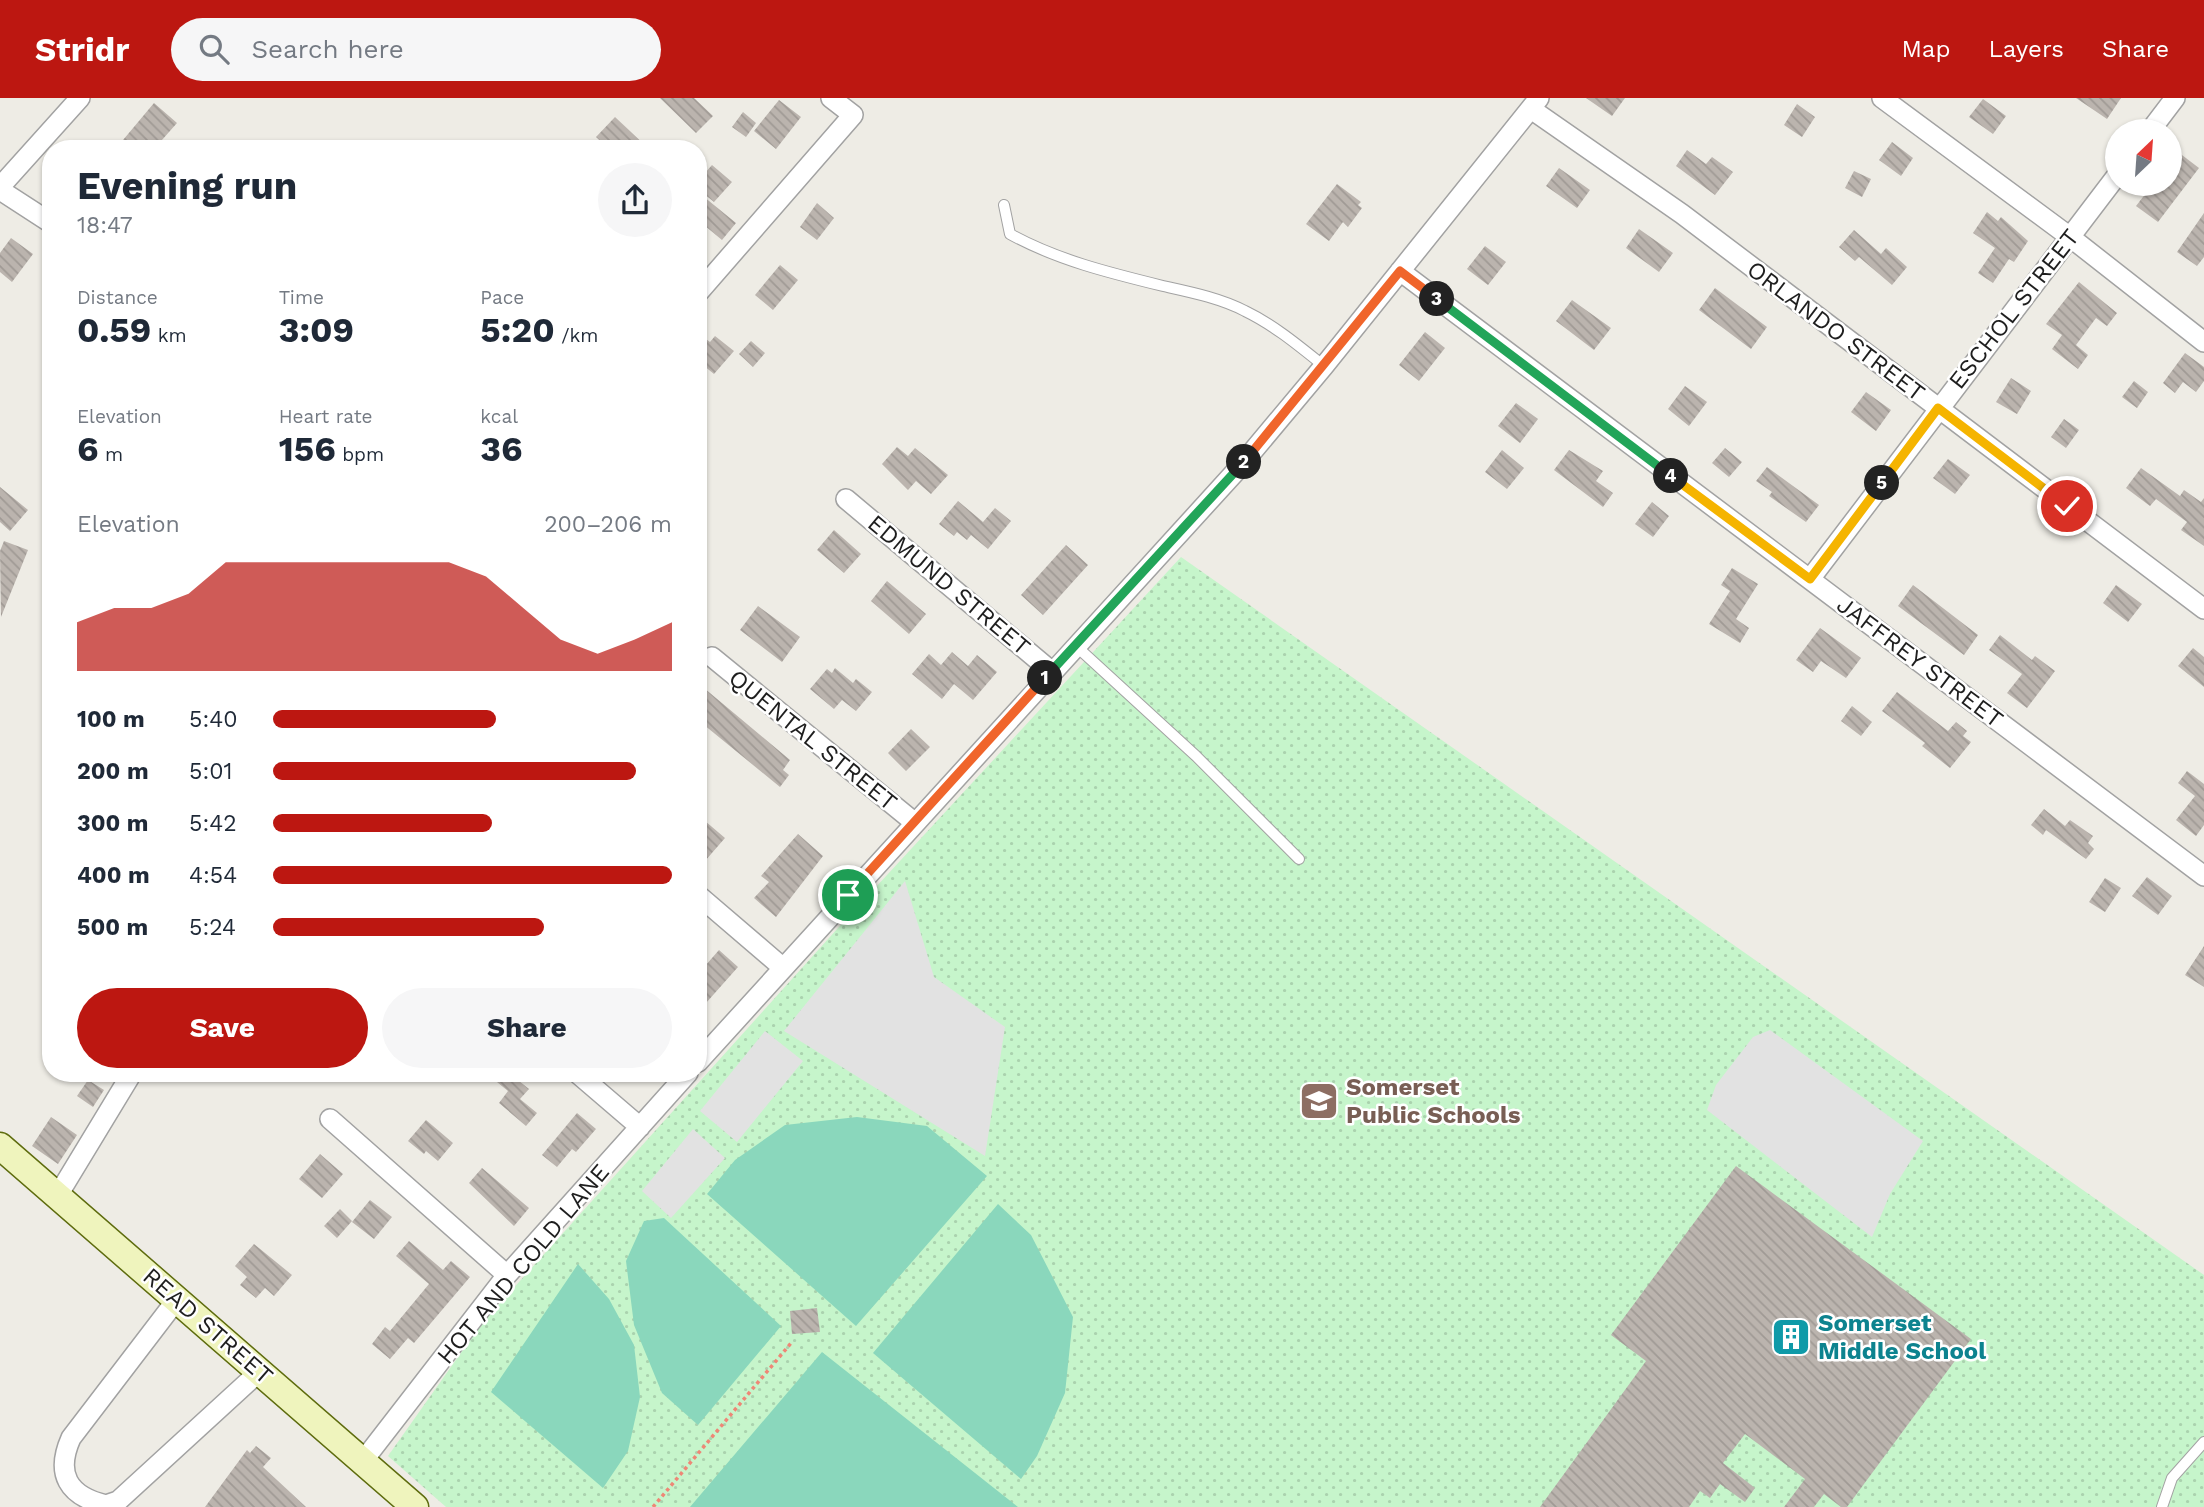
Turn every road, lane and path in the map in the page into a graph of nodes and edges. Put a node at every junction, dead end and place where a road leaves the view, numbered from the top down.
1 (80, 98) edge
2 (831, 98) edge
3 (1882, 98) edge
4 (2175, 98) edge
5 (1535, 103) edge
6 (2159, 119) edge
7 (43, 140) edge
8 (42, 141) edge
9 (0, 189) edge
10 (2105, 191) edge
11 (1004, 205) dead end
12 (42, 217) edge
13 (2070, 237) junction
14 (1400, 271) junction
15 (707, 283) edge
16 (2204, 342) edge
17 (1325, 366) junction
18 (1938, 408) junction
19 (846, 499) dead end
20 (1810, 579) junction
21 (2204, 609) edge
22 (1076, 646) junction
23 (712, 657) dead end
24 (1051, 671) junction
25 (914, 822) junction
26 (1299, 859) dead end
27 (2204, 876) edge
28 (707, 903) edge
29 (782, 967) junction
30 (707, 1052) edge
31 (126, 1082) edge
32 (588, 1082) edge
33 (680, 1082) edge
34 (330, 1119) dead end
35 (640, 1127) junction
36 (0, 1146) edge
37 (58, 1195) junction
38 (507, 1275) junction
39 (178, 1298) junction
40 (792, 1342) dead end
41 (260, 1371) junction
42 (2204, 1442) edge
43 (363, 1461) junction
44 (415, 1507) edge
45 (653, 1507) edge
46 (2162, 1507) edge

1 - 7 street
2 - 15 street
3 - 13 street
4 - 6 street
5 - 14 street
5 - 18 street, ORLANDO STREET
8 - 9 street
9 - 12 street
10 - 13 street, ESCHOL STREET
11 - 17 lane
13 - 16 street
13 - 18 street, ESCHOL STREET
14 - 17 street
14 - 20 street, JAFFREY STREET
17 - 22 street
18 - 20 street, ESCHOL STREET
18 - 21 street, ORLANDO STREET
19 - 24 street, EDMUND STREET
20 - 27 street, JAFFREY STREET
22 - 24 street
22 - 26 lane
23 - 25 street, QUENTAL STREET
24 - 25 street
25 - 29 street
28 - 29 street
29 - 30 street
31 - 37 street
32 - 35 street
33 - 35 street, HOT AND COLD LANE
34 - 38 street
35 - 38 street, HOT AND COLD LANE
36 - 37 main road, READ STREET
37 - 39 main road, READ STREET
38 - 43 street, HOT AND COLD LANE
39 - 41 main road, READ STREET
39 - 41 street
40 - 45 path
41 - 43 main road, READ STREET
42 - 46 lane
43 - 44 main road, READ STREET

